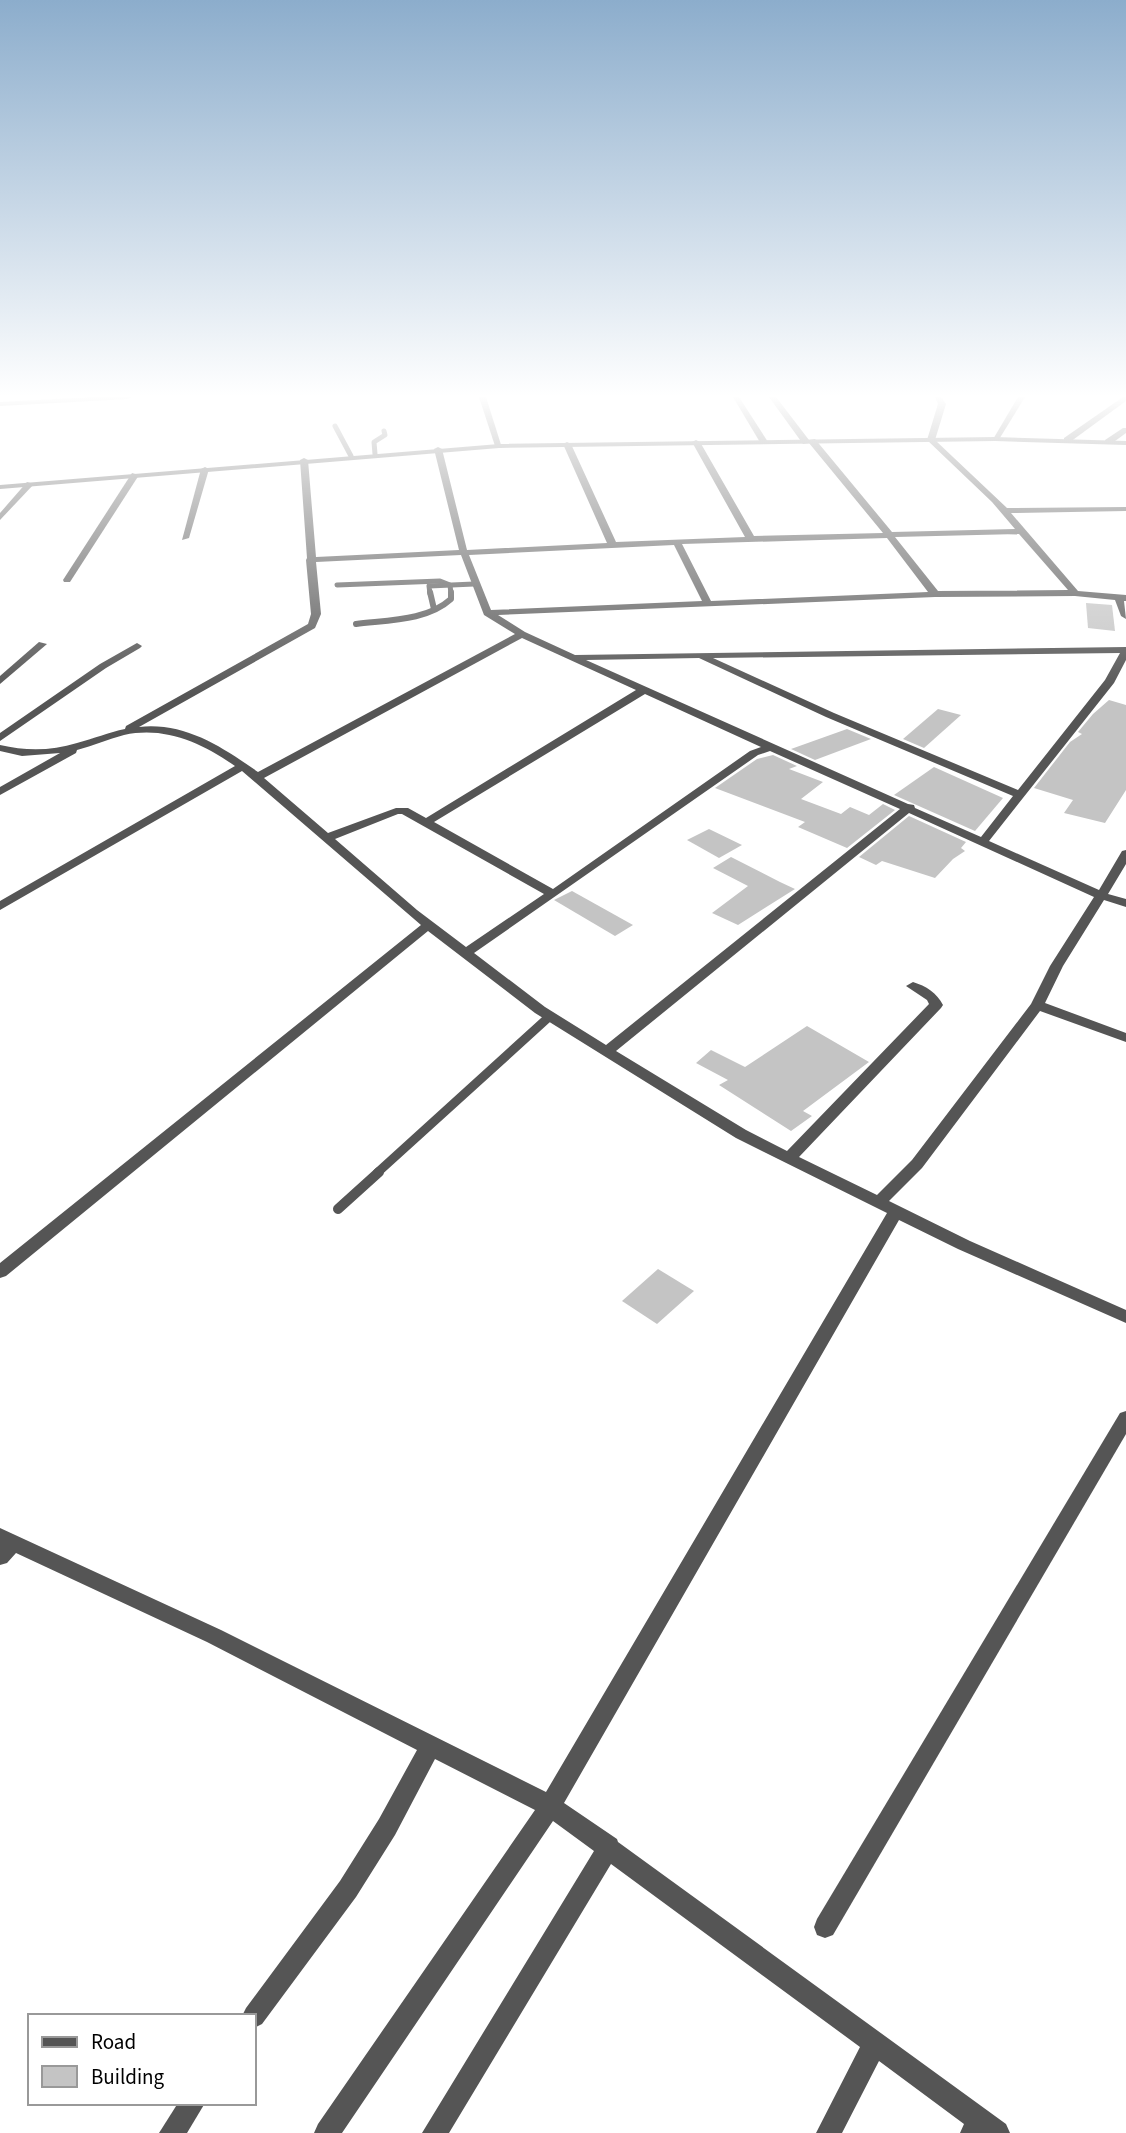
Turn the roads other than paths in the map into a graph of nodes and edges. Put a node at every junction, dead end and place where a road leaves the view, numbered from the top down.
1 (19, 497) edge
2 (121, 497) edge
3 (197, 497) edge
4 (306, 497) edge
5 (450, 497) edge
6 (591, 497) edge
7 (727, 497) edge
8 (859, 497) edge
9 (989, 497) edge
10 (1126, 509) edge
11 (1004, 511) junction
12 (0, 517) edge
13 (1022, 531) junction
14 (888, 534) junction
15 (185, 538) dead end
16 (751, 539) junction
17 (677, 542) junction
18 (613, 545) junction
19 (464, 553) junction
20 (310, 560) junction
21 (67, 580) dead end
22 (474, 584) junction
23 (337, 585) dead end
24 (450, 585) junction
25 (1075, 593) junction
26 (935, 594) junction
27 (1122, 598) edge
28 (708, 604) junction
29 (434, 609) junction
30 (486, 613) junction
31 (1126, 616) edge
32 (356, 624) dead end
33 (522, 634) junction
34 (42, 645) dead end
35 (137, 646) dead end
36 (1126, 650) edge
37 (698, 655) junction
38 (573, 657) junction
39 (0, 681) edge
40 (644, 690) junction
41 (123, 732) junction
42 (0, 738) edge
43 (772, 746) junction
44 (77, 747) junction
45 (0, 748) edge
46 (242, 767) junction
47 (257, 777) junction
48 (0, 792) edge
49 (1020, 795) junction
50 (910, 807) junction
51 (428, 821) junction
52 (326, 838) junction
53 (984, 840) junction
54 (1126, 854) edge
55 (553, 894) junction
56 (1103, 896) junction
57 (1126, 903) edge
58 (0, 906) edge
59 (428, 925) junction
60 (465, 953) junction
61 (913, 986) dead end
62 (1037, 1004) junction
63 (550, 1016) junction
64 (1126, 1038) edge
65 (607, 1051) junction
66 (789, 1158) junction
67 (887, 1207) junction
68 (338, 1209) dead end
69 (0, 1272) edge
70 (1126, 1317) edge
71 (1126, 1418) edge
72 (5, 1545) edge
73 (431, 1744) junction
74 (550, 1806) junction
75 (609, 1847) junction
76 (825, 1927) dead end
77 (255, 2014) edge
78 (875, 2043) junction
79 (192, 2105) edge
80 (983, 2129) edge
81 (172, 2133) edge
82 (327, 2133) edge
83 (435, 2133) edge
84 (829, 2133) edge

1 - 12 street
2 - 21 street
3 - 15 street
4 - 20 street
5 - 19 street
6 - 18 street
7 - 16 street
8 - 14 street
9 - 11 street
10 - 11 street
11 - 13 street
13 - 14 street
13 - 25 street
14 - 16 street
14 - 26 street
16 - 17 street
17 - 18 street
17 - 28 street
18 - 19 street
19 - 20 street
19 - 22 street
20 - 41 street
22 - 24 lane
22 - 30 street
23 - 24 lane
24 - 29 lane
24 - 29 lane
25 - 26 street
25 - 27 street
26 - 28 street
27 - 31 street
28 - 30 street
29 - 32 lane
30 - 33 street
33 - 38 street
33 - 47 street
34 - 39 street
35 - 42 street
36 - 37 street
36 - 49 street
37 - 38 street
37 - 49 street
38 - 40 street
40 - 43 street
40 - 51 street
41 - 44 street
41 - 46 street
43 - 50 street
43 - 55 street
44 - 45 street
44 - 48 street
46 - 47 street
46 - 58 street
47 - 52 street
49 - 53 street
50 - 53 street
50 - 65 street
51 - 52 street
51 - 55 street
52 - 59 street
53 - 56 street
54 - 56 street
55 - 60 street
56 - 57 street
56 - 62 street
59 - 60 street
59 - 69 street
60 - 63 street
61 - 66 street
62 - 64 street
62 - 67 street
63 - 65 street
63 - 68 lane
65 - 66 street
66 - 67 street
67 - 70 street
67 - 74 street
71 - 76 street
72 - 73 street
73 - 74 street
73 - 77 street
74 - 75 street
74 - 82 street
75 - 78 street
75 - 83 street
78 - 80 street
78 - 84 street
79 - 81 street

